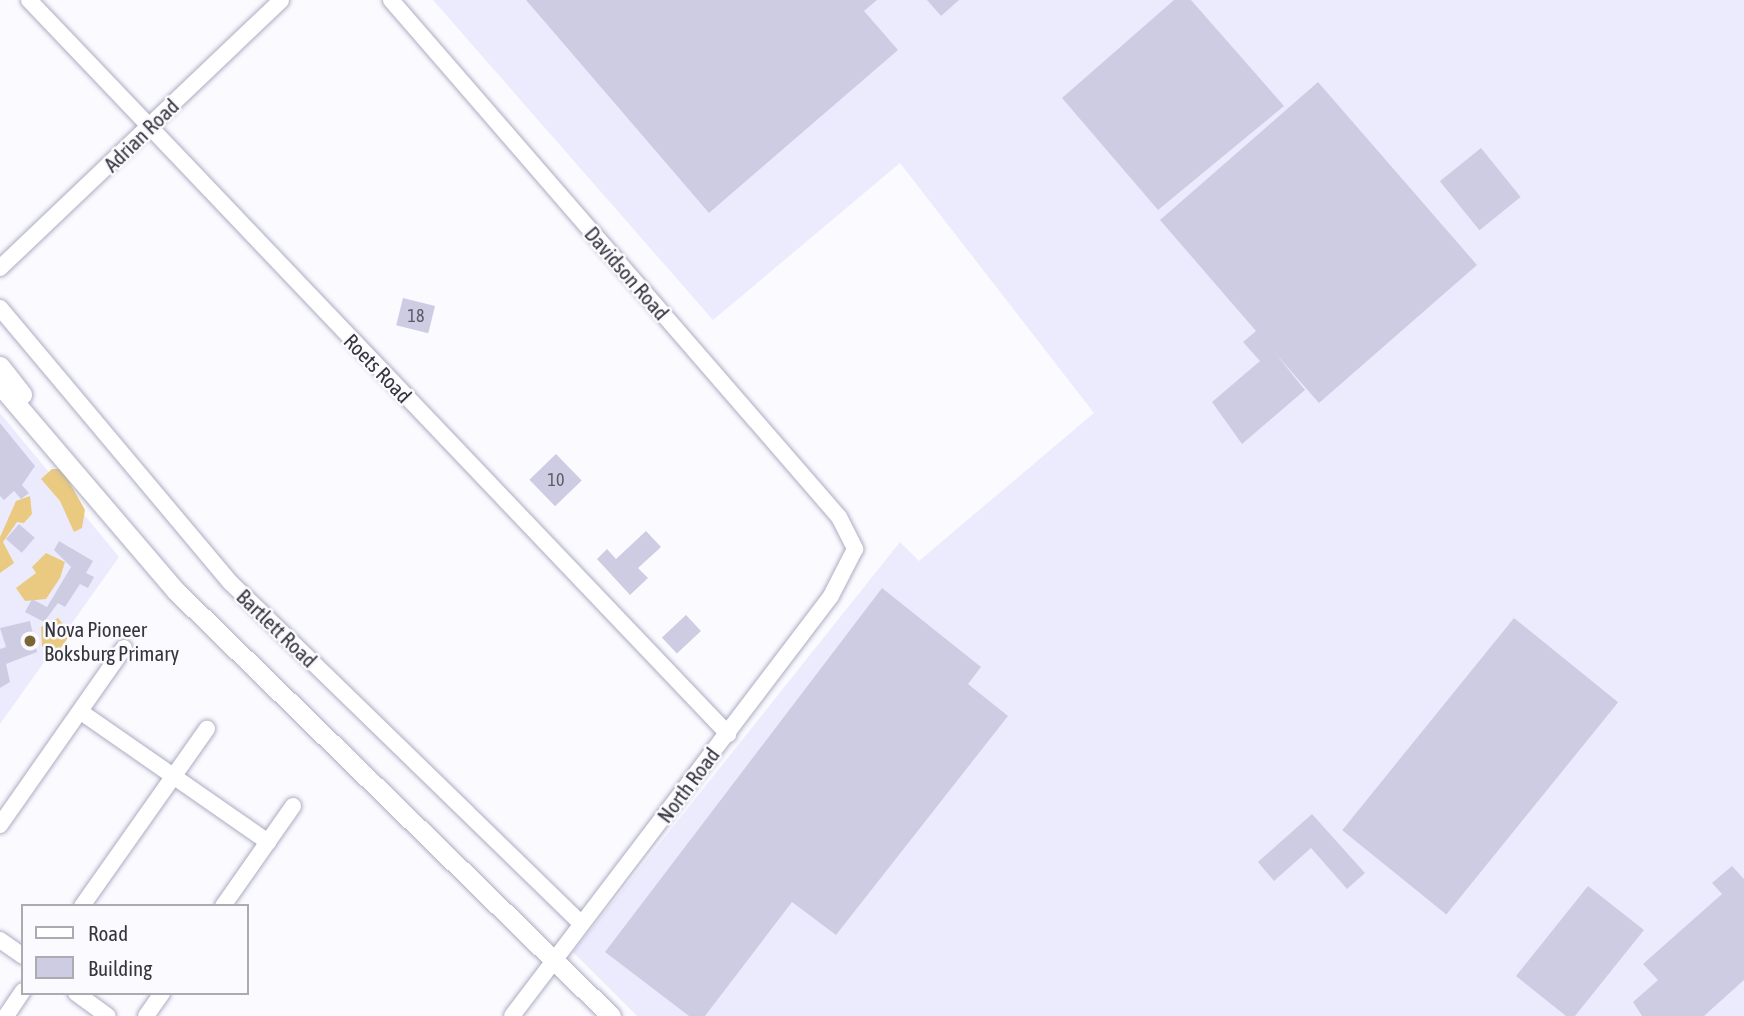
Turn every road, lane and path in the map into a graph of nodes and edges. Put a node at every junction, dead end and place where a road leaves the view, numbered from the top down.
1 (29, 0) edge
2 (281, 0) edge
3 (391, 0) edge
4 (149, 128) junction
5 (0, 268) edge
6 (0, 308) edge
7 (0, 366) edge
8 (0, 385) edge
9 (112, 515) junction
10 (855, 549) joint
11 (124, 648) dead end
12 (81, 712) junction
13 (207, 729) dead end
14 (728, 734) junction
15 (173, 776) junction
16 (293, 806) dead end
17 (0, 825) edge
18 (268, 842) junction
19 (83, 904) edge
20 (224, 904) edge
21 (582, 924) junction
22 (0, 940) edge
23 (21, 955) edge
24 (553, 959) junction
25 (21, 994) edge
26 (79, 995) edge
27 (161, 995) edge
28 (6, 1016) edge
29 (108, 1016) edge
30 (146, 1016) edge
31 (512, 1016) edge
32 (611, 1016) edge

1 - 4 street, Roets Road
2 - 4 street, Adrian Road
3 - 10 street, Davidson Road
4 - 5 street, Adrian Road
4 - 14 street, Roets Road
6 - 21 street, Bartlett Road
7 - 9 street, Bartlett Road
8 - 9 street, Bartlett Road
9 - 24 street, Bartlett Road
10 - 14 street, North Road
11 - 12 street
12 - 15 street
12 - 17 street
13 - 15 street
14 - 21 street, North Road
15 - 18 street
15 - 19 street
16 - 18 street
18 - 20 street
21 - 24 street, North Road
22 - 23 street
24 - 31 street, North Road
24 - 32 street, Bartlett Road
25 - 28 street
26 - 29 street
27 - 30 street

